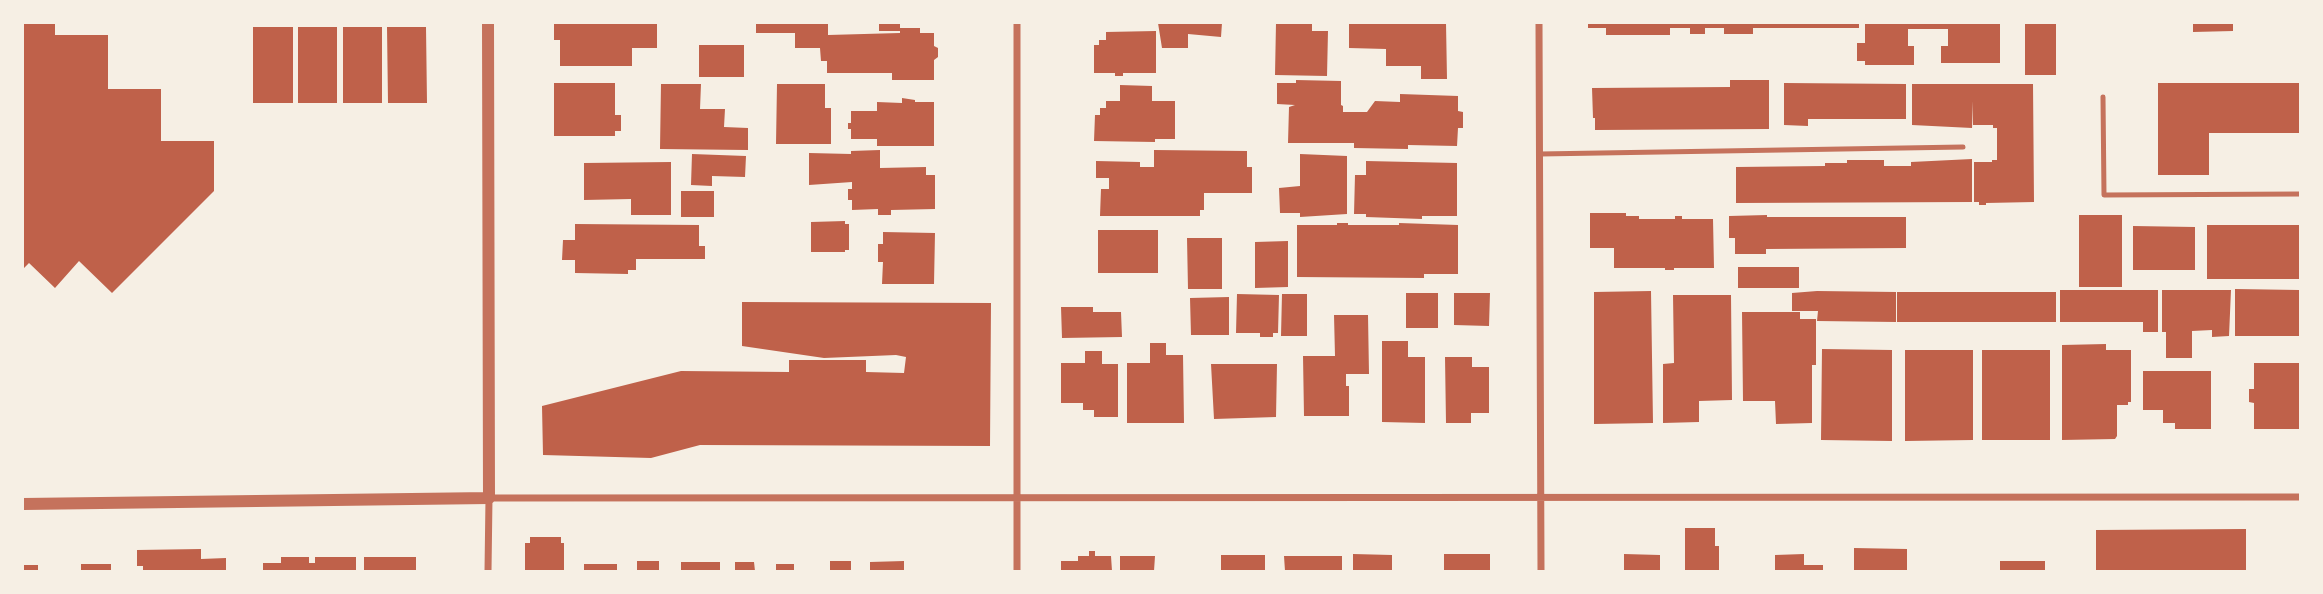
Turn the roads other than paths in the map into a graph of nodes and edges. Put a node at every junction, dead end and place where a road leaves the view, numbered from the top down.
1 (488, 23) edge
2 (1017, 23) edge
3 (1539, 23) edge
4 (2103, 97) dead end
5 (1963, 147) dead end
6 (1540, 154) junction
7 (2300, 194) edge
8 (1541, 497) junction
9 (2300, 497) edge
10 (489, 498) junction
11 (1017, 498) junction
12 (23, 504) edge
13 (488, 571) edge
14 (1017, 571) edge
15 (1541, 571) edge

1 - 10 street
2 - 11 street
3 - 6 street
4 - 7 lane
5 - 6 lane
6 - 8 street
8 - 9 street
8 - 11 street
8 - 15 street
10 - 11 street
10 - 12 street
10 - 13 street
11 - 14 street

